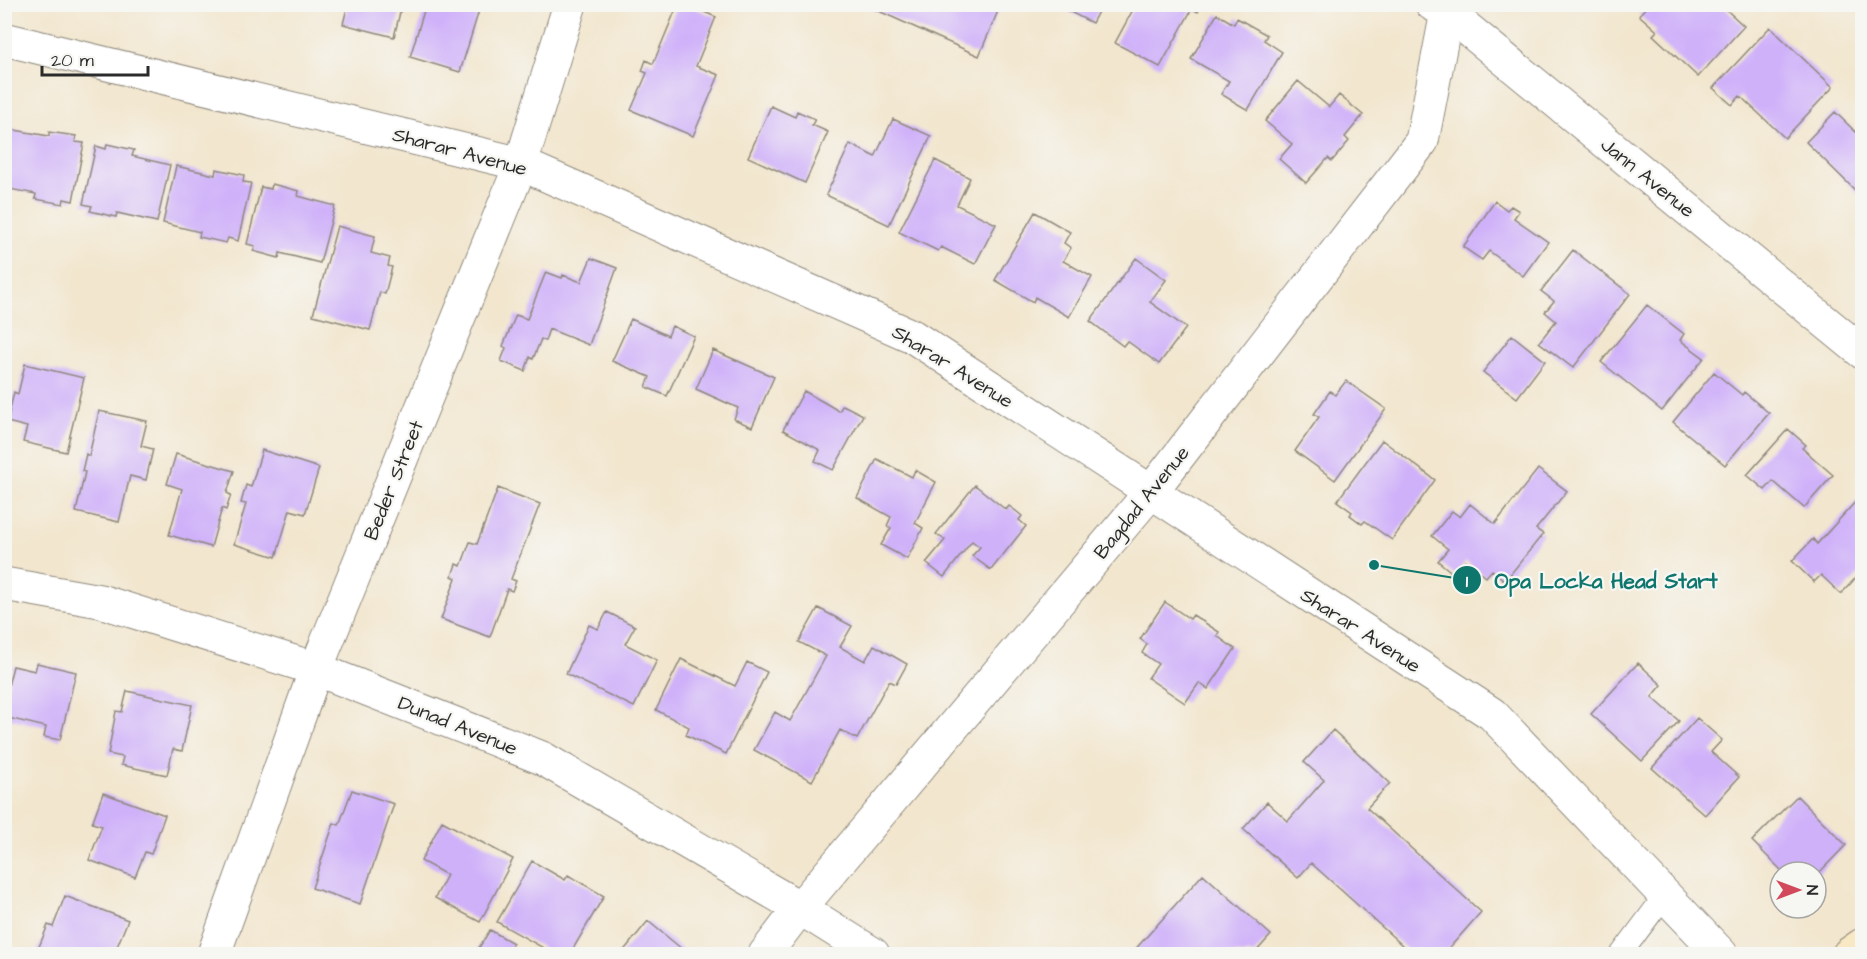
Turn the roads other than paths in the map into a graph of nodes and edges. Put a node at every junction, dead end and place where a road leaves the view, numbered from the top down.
1 (570, 4) edge
2 (1442, 7) edge
3 (4, 39) edge
4 (521, 164) junction
5 (1863, 352) edge
6 (1150, 493) junction
7 (4, 584) edge
8 (316, 669) junction
9 (1665, 895) junction
10 (800, 908) junction
11 (1863, 945) edge
12 (214, 954) edge
13 (765, 954) edge
14 (873, 954) edge
15 (1621, 954) edge
16 (1721, 954) edge
17 (1849, 954) edge

1 - 4 street, Beder Street
2 - 5 street, Jann Avenue
2 - 6 street, Bagdad Avenue
3 - 4 street, Sharar Avenue
4 - 6 street, Sharar Avenue
4 - 8 street, Beder Street
6 - 9 street, Sharar Avenue
6 - 10 street, Bagdad Avenue
7 - 8 street, Dunad Avenue
8 - 10 street, Dunad Avenue
8 - 12 street, Beder Street
9 - 15 lane
9 - 16 street, Sharar Avenue
10 - 13 street, Bagdad Avenue
10 - 14 street, Dunad Avenue
11 - 17 street

